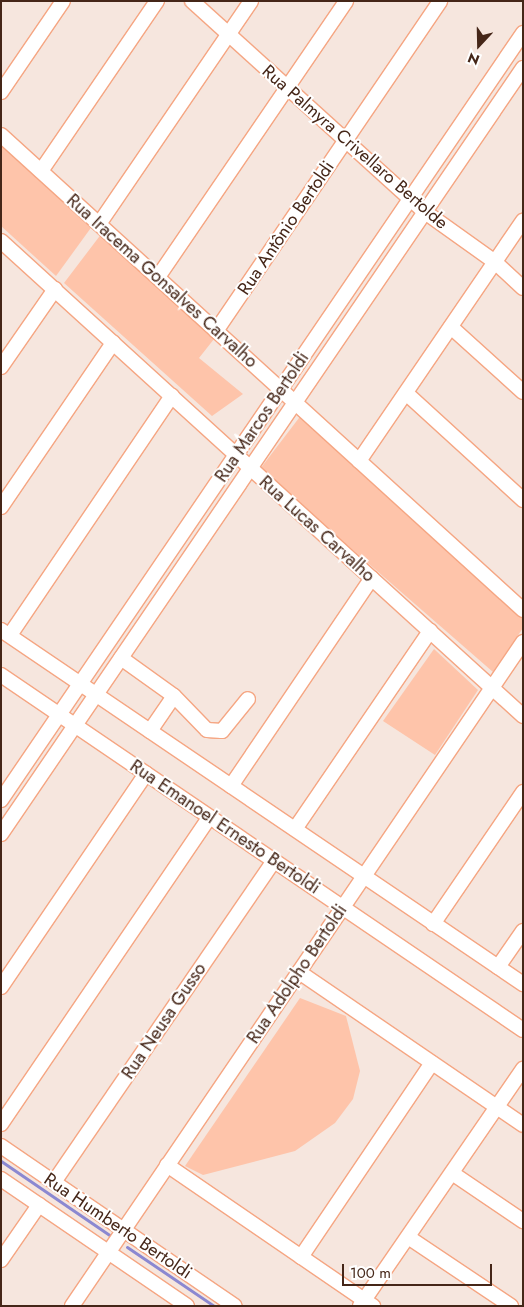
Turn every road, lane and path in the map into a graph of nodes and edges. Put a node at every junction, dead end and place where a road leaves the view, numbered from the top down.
1 (63, 1) edge
2 (157, 1) edge
3 (192, 1) edge
4 (251, 1) edge
5 (346, 1) edge
6 (440, 1) edge
7 (523, 33) edge
8 (228, 35) junction
9 (523, 68) edge
10 (287, 88) junction
11 (1, 92) edge
12 (1, 134) edge
13 (346, 141) junction
14 (41, 171) junction
15 (410, 199) junction
16 (425, 212) junction
17 (523, 221) edge
18 (99, 224) junction
19 (1, 241) edge
20 (495, 262) junction
21 (158, 277) junction
22 (523, 288) edge
23 (54, 289) junction
24 (451, 327) junction
25 (216, 331) junction
26 (113, 343) junction
27 (1, 367) edge
28 (280, 389) junction
29 (523, 392) edge
30 (406, 393) junction
31 (172, 396) junction
32 (295, 402) junction
33 (236, 455) junction
34 (359, 461) junction
35 (251, 468) junction
36 (523, 500) edge
37 (1, 507) edge
38 (372, 578) junction
39 (523, 610) edge
40 (430, 631) junction
41 (5, 633) edge
42 (523, 642) edge
43 (122, 658) junction
44 (1, 675) edge
45 (80, 684) junction
46 (492, 688) junction
47 (96, 694) junction
48 (174, 696) junction
49 (248, 699) dead end
50 (59, 715) junction
51 (523, 716) edge
52 (75, 726) junction
53 (150, 731) junction
54 (146, 774) junction
55 (231, 786) junction
56 (523, 792) edge
57 (1, 800) edge
58 (210, 817) junction
59 (295, 829) junction
60 (1, 834) edge
61 (274, 861) junction
62 (364, 876) junction
63 (342, 908) junction
64 (433, 924) junction
65 (523, 931) edge
66 (498, 968) junction
67 (298, 972) junction
68 (523, 984) edge
69 (1, 987) edge
70 (523, 1030) edge
71 (432, 1063) junction
72 (523, 1068) edge
73 (496, 1107) junction
74 (1, 1124) edge
75 (523, 1125) edge
76 (1, 1146) edge
77 (167, 1165) junction
78 (452, 1173) junction
79 (1, 1179) edge
80 (54, 1182) junction
81 (39, 1205) junction
82 (523, 1220) edge
83 (124, 1230) junction
84 (408, 1237) junction
85 (108, 1252) junction
86 (301, 1256) junction
87 (1, 1260) edge
88 (179, 1304) edge
89 (366, 1304) edge
90 (72, 1306) edge
91 (236, 1306) edge
92 (511, 1306) edge

1 - 11 street
2 - 14 street
3 - 8 street, Rua Palmyra Crivellaro Bertolde
4 - 8 street
5 - 10 street
6 - 13 street, Rua Antônio Bertoldi
7 - 15 street, Rua Marcos Bertoldi
8 - 10 street, Rua Palmyra Crivellaro Bertolde
8 - 18 street
9 - 16 street, Rua Marcos Bertoldi
10 - 13 street, Rua Palmyra Crivellaro Bertolde
10 - 21 street
12 - 14 street, Rua Iracema Gonsalves Carvalho
13 - 15 street, Rua Palmyra Crivellaro Bertolde
13 - 25 street, Rua Antônio Bertoldi
14 - 18 street, Rua Iracema Gonsalves Carvalho
15 - 16 street, Rua Palmyra Crivellaro Bertolde
15 - 28 street, Rua Marcos Bertoldi
16 - 20 street, Rua Palmyra Crivellaro Bertolde
16 - 32 street, Rua Marcos Bertoldi
17 - 20 street
18 - 21 street, Rua Iracema Gonsalves Carvalho
19 - 23 street, Rua Lucas Carvalho
20 - 22 street, Rua Palmyra Crivellaro Bertolde
20 - 24 street
21 - 25 street, Rua Iracema Gonsalves Carvalho
23 - 26 street, Rua Lucas Carvalho
23 - 27 street
24 - 29 street
24 - 30 street
25 - 28 street, Rua Iracema Gonsalves Carvalho
26 - 31 street, Rua Lucas Carvalho
26 - 37 street
28 - 32 street, Rua Iracema Gonsalves Carvalho
28 - 33 street, Rua Marcos Bertoldi
30 - 34 street
30 - 36 street
31 - 33 street, Rua Lucas Carvalho
31 - 41 street
32 - 34 street, Rua Iracema Gonsalves Carvalho
32 - 35 street, Rua Marcos Bertoldi
33 - 35 street, Rua Lucas Carvalho
33 - 45 street, Rua Marcos Bertoldi
34 - 39 street, Rua Iracema Gonsalves Carvalho
35 - 38 street, Rua Lucas Carvalho
35 - 43 street, Rua Marcos Bertoldi
38 - 40 street, Rua Lucas Carvalho
38 - 55 street
40 - 46 street, Rua Lucas Carvalho
40 - 59 street
41 - 45 street, Rua Emanoel Ernesto Bertoldi
42 - 46 street, Rua Adolpho Bertoldi
43 - 47 street, Rua Marcos Bertoldi
43 - 48 street
44 - 50 street, Rua Emanoel Ernesto Bertoldi
45 - 47 street, Rua Emanoel Ernesto Bertoldi
45 - 50 street, Rua Marcos Bertoldi
46 - 51 street, Rua Lucas Carvalho
46 - 62 street, Rua Adolpho Bertoldi
47 - 52 street, Rua Marcos Bertoldi
47 - 53 street, Rua Emanoel Ernesto Bertoldi
48 - 49 street
48 - 53 street
50 - 52 street, Rua Emanoel Ernesto Bertoldi
50 - 57 street, Rua Marcos Bertoldi
52 - 54 street, Rua Emanoel Ernesto Bertoldi
52 - 60 street, Rua Marcos Bertoldi
53 - 55 street, Rua Emanoel Ernesto Bertoldi
54 - 58 street, Rua Emanoel Ernesto Bertoldi
54 - 69 street
55 - 59 street, Rua Emanoel Ernesto Bertoldi
56 - 64 street
58 - 61 street, Rua Emanoel Ernesto Bertoldi
58 - 74 street
59 - 62 street, Rua Emanoel Ernesto Bertoldi
61 - 63 street, Rua Emanoel Ernesto Bertoldi
61 - 80 street, Rua Neusa Gusso
62 - 63 street, Rua Adolpho Bertoldi
62 - 64 street, Rua Emanoel Ernesto Bertoldi
63 - 67 street, Rua Adolpho Bertoldi
63 - 70 street, Rua Emanoel Ernesto Bertoldi
64 - 66 street, Rua Emanoel Ernesto Bertoldi
65 - 66 street
66 - 68 street, Rua Emanoel Ernesto Bertoldi
67 - 71 street
67 - 77 street, Rua Adolpho Bertoldi
71 - 73 street
71 - 86 street
72 - 73 street
73 - 75 street
73 - 78 street
76 - 80 street, Rua Humberto Bertoldi
77 - 83 street, Rua Adolpho Bertoldi
77 - 86 street
78 - 82 street
78 - 84 street
79 - 81 street, Rua Humberto Bertoldi
80 - 83 street, Rua Humberto Bertoldi
81 - 85 street, Rua Humberto Bertoldi
81 - 87 street
83 - 85 street, Rua Adolpho Bertoldi
83 - 91 street, Rua Humberto Bertoldi
84 - 89 street
84 - 92 street
85 - 88 street, Rua Humberto Bertoldi
85 - 90 street, Rua Adolpho Bertoldi
86 - 89 street

